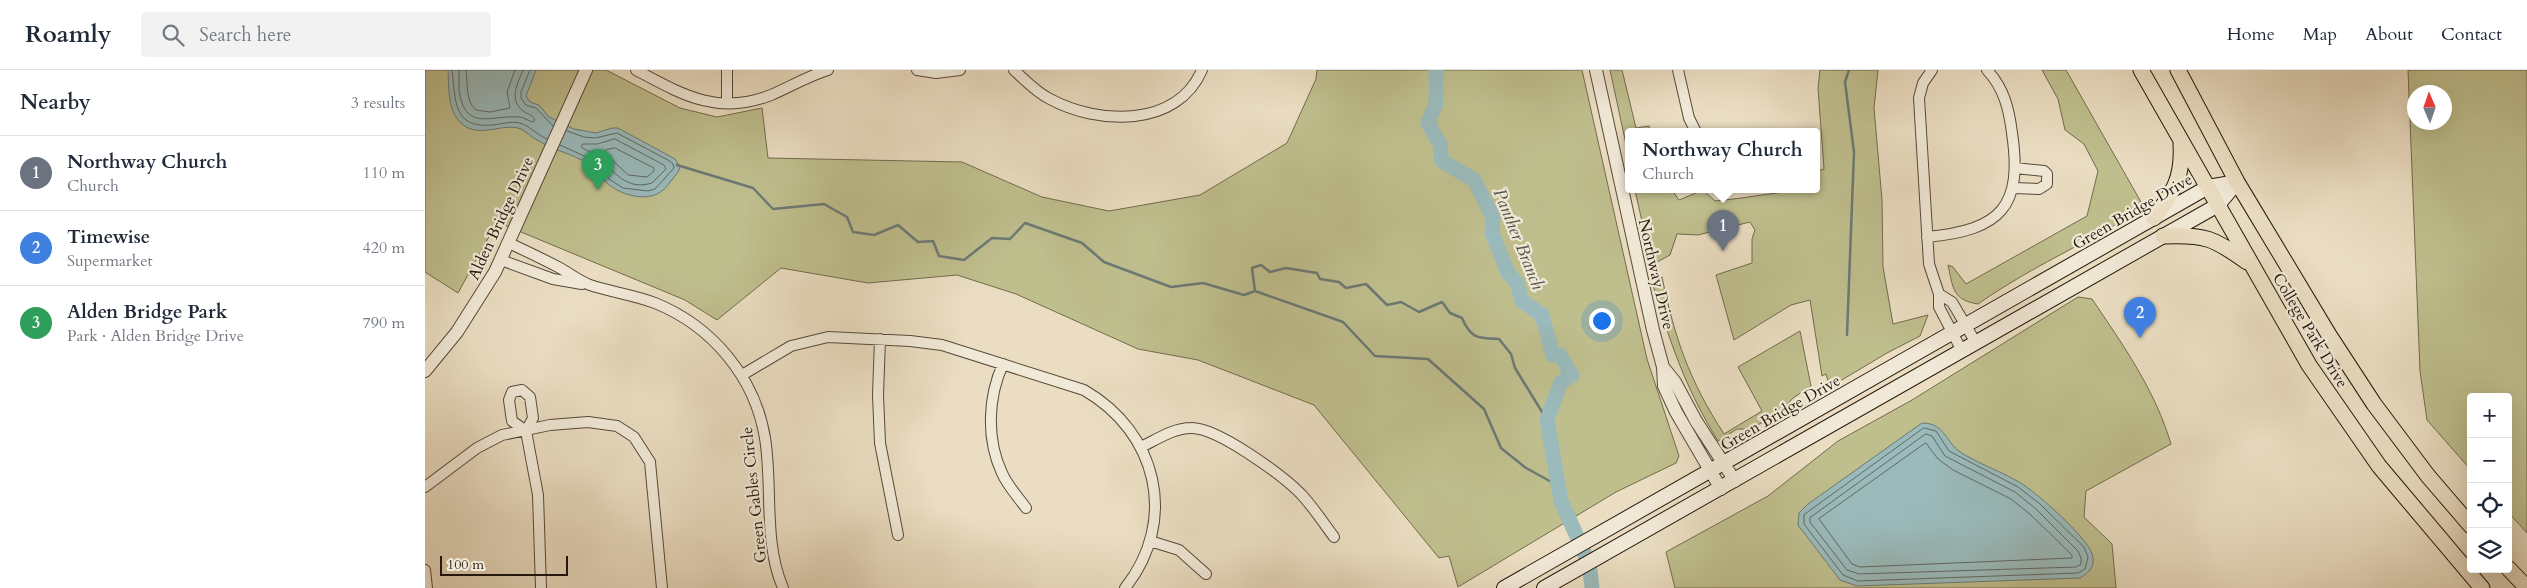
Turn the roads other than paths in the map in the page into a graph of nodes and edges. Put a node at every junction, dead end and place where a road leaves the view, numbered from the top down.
1 (586, 70) edge
2 (637, 70) edge
3 (727, 70) edge
4 (828, 70) edge
5 (917, 70) edge
6 (961, 70) edge
7 (1014, 70) edge
8 (1202, 70) edge
9 (1596, 70) edge
10 (1678, 70) edge
11 (1932, 70) edge
12 (1987, 70) edge
13 (2141, 70) edge
14 (2178, 70) edge
15 (727, 103) junction
16 (1695, 128) edge
17 (2181, 140) junction
18 (2015, 168) junction
19 (2237, 182) junction
20 (2014, 188) junction
21 (2208, 188) junction
22 (2218, 205) junction
23 (2155, 218) junction
24 (2163, 236) junction
25 (1927, 237) junction
26 (509, 243) junction
27 (501, 260) junction
28 (2077, 262) junction
29 (2253, 266) junction
30 (2092, 277) junction
31 (588, 284) junction
32 (1939, 294) junction
33 (1965, 325) junction
34 (1952, 332) junction
35 (880, 339) junction
36 (1976, 343) junction
37 (1962, 351) junction
38 (1003, 364) junction
39 (1663, 367) junction
40 (425, 370) edge
41 (742, 375) junction
42 (526, 431) junction
43 (1141, 447) junction
44 (1724, 464) junction
45 (1711, 472) junction
46 (1735, 481) junction
47 (425, 487) edge
48 (1721, 489) junction
49 (1025, 508) dead end
50 (2467, 521) edge
51 (898, 534) dead end
52 (1334, 537) dead end
53 (1150, 541) junction
54 (425, 570) edge
55 (2512, 572) edge
56 (1206, 574) dead end
57 (427, 588) edge
58 (541, 588) edge
59 (662, 588) edge
60 (783, 588) edge
61 (1125, 588) edge
62 (1504, 588) edge
63 (1544, 588) edge
64 (2482, 588) edge
65 (2527, 588) edge

1 - 26 street, Alden Bridge Drive
2 - 15 street
3 - 15 street
4 - 15 street
5 - 6 street
7 - 8 street
9 - 39 street, Northway Drive
10 - 16 street
11 - 25 street
12 - 18 street
13 - 17 main road, College Park Drive
14 - 19 main road, College Park Drive
17 - 21 main road, College Park Drive
17 - 23 main road
18 - 20 street
18 - 20 street
19 - 21 main road, Green Bridge Drive
19 - 22 main road
19 - 50 main road, College Park Drive
20 - 25 street
21 - 22 main road, College Park Drive
21 - 23 main road, Green Bridge Drive
22 - 24 main road
22 - 29 main road, College Park Drive
23 - 28 main road, Green Bridge Drive
24 - 29 main road
24 - 30 main road
25 - 32 street
26 - 27 street, Alden Bridge Drive
26 - 31 street, Green Gables Circle
27 - 31 street, Green Gables Circle
27 - 40 street, Alden Bridge Drive
28 - 30 main road
28 - 33 main road, Green Bridge Drive
29 - 64 main road, College Park Drive
30 - 36 main road
31 - 41 street, Green Gables Circle
32 - 33 street
32 - 34 street
33 - 34 main road, Green Bridge Drive
33 - 36 street
34 - 37 street
34 - 44 main road, Green Bridge Drive
35 - 38 street
35 - 41 street
35 - 51 street
36 - 37 main road
37 - 46 main road
38 - 43 street
38 - 49 street
39 - 44 street, Northway Drive
39 - 45 street, Northway Drive
41 - 60 street, Green Gables Circle
42 - 47 street
42 - 58 street
42 - 59 street
43 - 52 street
43 - 53 street
44 - 45 main road, Green Bridge Drive
44 - 46 street, Northway Drive
45 - 48 street, Northway Drive
45 - 62 main road, Green Bridge Drive
46 - 48 main road
48 - 63 main road
53 - 56 street
53 - 61 street
54 - 57 street
55 - 65 main road

